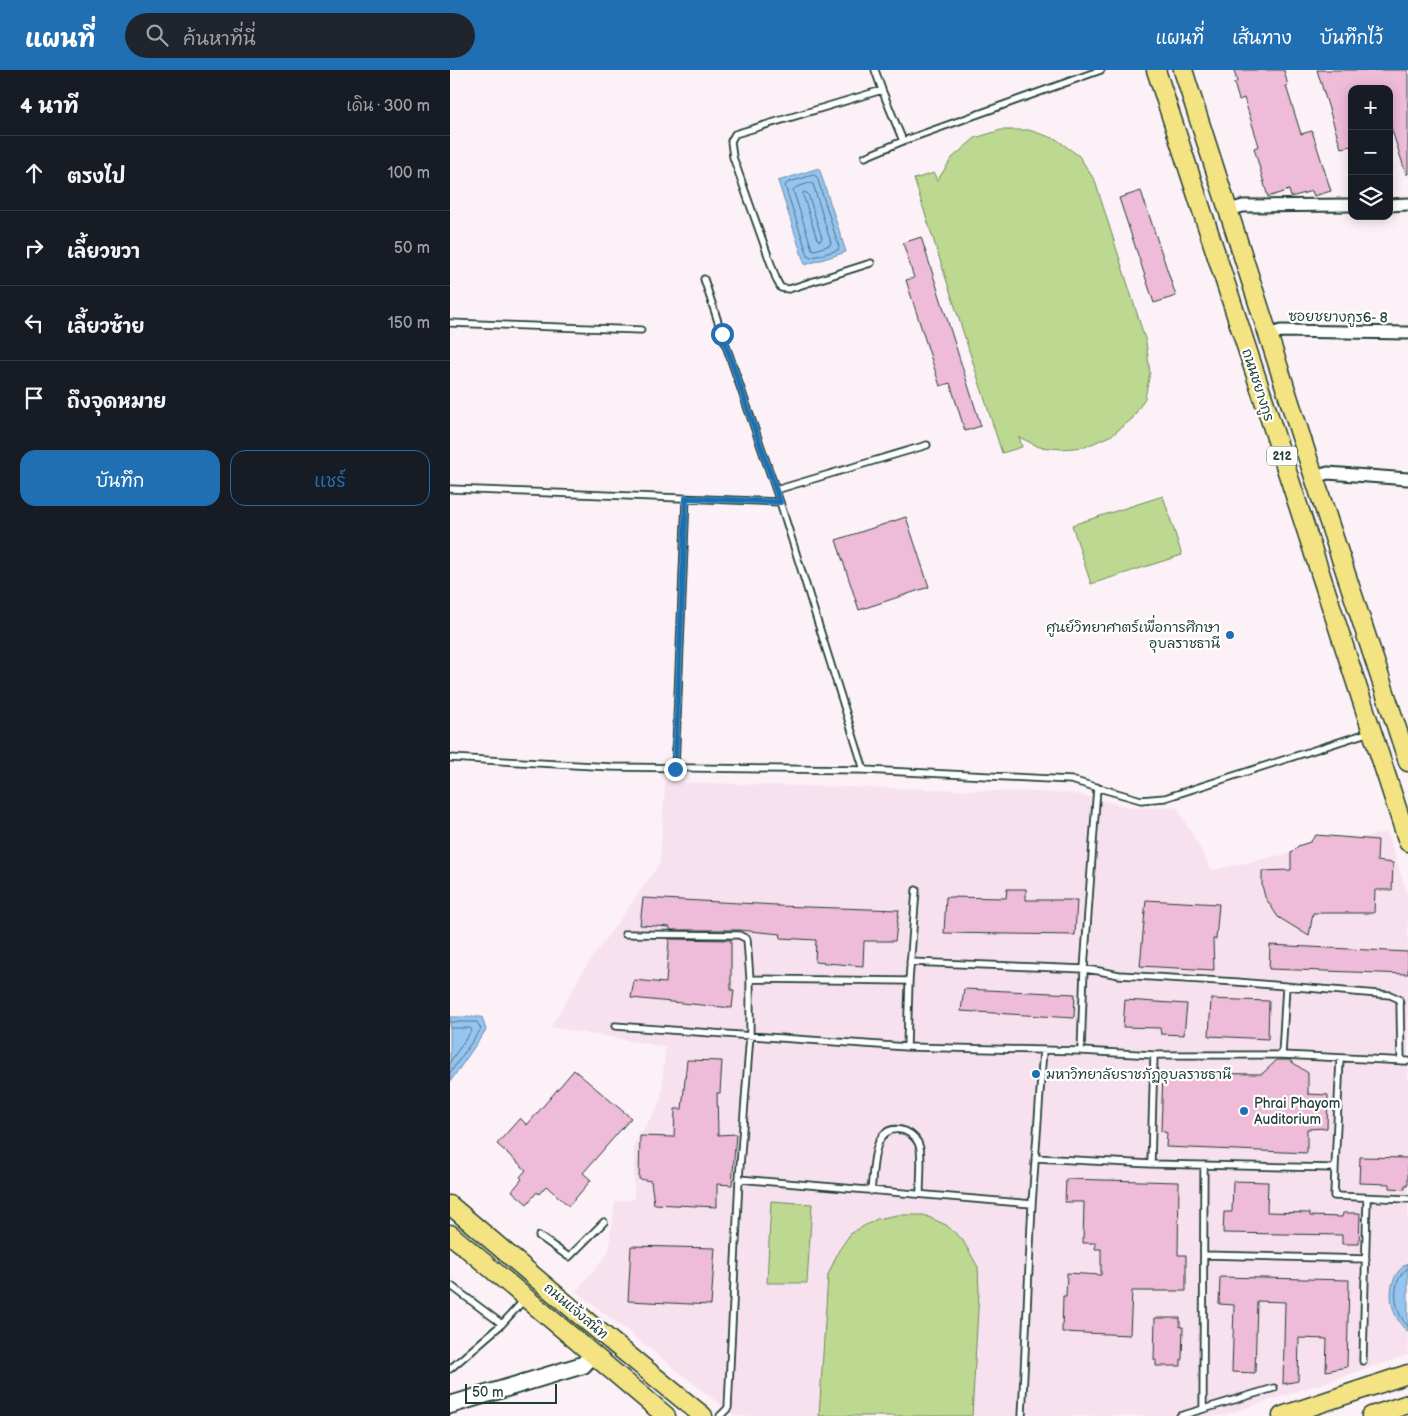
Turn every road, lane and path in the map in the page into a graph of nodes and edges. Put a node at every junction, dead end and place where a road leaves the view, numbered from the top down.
1 (876, 70) edge
2 (1101, 70) edge
3 (1156, 70) edge
4 (1183, 70) edge
5 (882, 90) junction
6 (903, 141) junction
7 (865, 157) dead end
8 (1408, 204) edge
9 (1348, 205) edge
10 (1393, 205) edge
11 (1229, 210) junction
12 (871, 263) dead end
13 (704, 279) dead end
14 (450, 323) edge
15 (641, 330) dead end
16 (1408, 333) edge
17 (1268, 335) junction
18 (926, 445) dead end
19 (1314, 477) junction
20 (1408, 479) edge
21 (450, 489) edge
22 (776, 490) junction
23 (686, 498) junction
24 (780, 502) junction
25 (1372, 732) junction
26 (450, 758) edge
27 (1408, 762) edge
28 (675, 769) junction
29 (864, 770) junction
30 (1097, 787) junction
31 (1408, 842) edge
32 (916, 890) dead end
33 (625, 934) dead end
34 (910, 962) junction
35 (1084, 969) junction
36 (750, 978) junction
37 (909, 981) junction
38 (1286, 986) junction
39 (615, 1026) dead end
40 (750, 1035) junction
41 (907, 1047) junction
42 (1043, 1050) junction
43 (1081, 1051) junction
44 (1154, 1055) junction
45 (1282, 1055) junction
46 (1340, 1059) junction
47 (1401, 1061) junction
48 (1408, 1061) edge
49 (1035, 1158) junction
50 (1151, 1164) junction
51 (1204, 1165) junction
52 (1335, 1168) junction
53 (739, 1180) junction
54 (871, 1190) junction
55 (920, 1194) junction
56 (1367, 1198) junction
57 (1408, 1199) edge
58 (1032, 1204) junction
59 (450, 1205) edge
60 (604, 1222) dead end
61 (450, 1234) edge
62 (539, 1236) dead end
63 (1204, 1255) junction
64 (1366, 1259) junction
65 (450, 1285) edge
66 (525, 1298) junction
67 (502, 1324) junction
68 (592, 1355) junction
69 (1363, 1361) dead end
70 (450, 1370) edge
71 (1408, 1374) edge
72 (1274, 1388) dead end
73 (1408, 1404) edge
74 (450, 1405) edge
75 (1204, 1409) junction
76 (666, 1416) edge
77 (703, 1416) edge
78 (720, 1416) edge
79 (1022, 1416) edge
80 (1180, 1416) edge
81 (1282, 1416) edge
82 (1371, 1416) edge

1 - 5 lane
2 - 6 lane
3 - 25 main road, ถนนชยางกูร / 212
4 - 11 main road, ถนนชยางกูร / 212
5 - 6 lane
5 - 12 lane
6 - 7 lane
8 - 10 street
9 - 11 street
11 - 17 main road, ถนนชยางกูร / 212
13 - 22 lane
14 - 15 lane
16 - 17 street, ซอยชยางกูร6- 8
17 - 19 main road, ถนนชยางกูร / 212
18 - 22 lane
19 - 20 street
19 - 27 main road, ถนนชยางกูร / 212
21 - 23 lane
22 - 24 lane
23 - 24 lane
23 - 28 lane
24 - 29 lane
25 - 30 lane
25 - 31 main road, ถนนชยางกูร / 212
26 - 28 lane
28 - 29 lane
29 - 30 lane
30 - 35 lane
32 - 34 lane
33 - 36 lane
34 - 35 lane
34 - 37 lane
35 - 38 lane
35 - 43 lane
36 - 37 lane
36 - 40 lane
37 - 41 lane
38 - 45 lane
38 - 47 lane
39 - 40 lane
40 - 41 lane
40 - 53 lane
41 - 42 lane
42 - 43 lane
42 - 49 lane
43 - 44 lane
44 - 45 lane
44 - 50 lane
45 - 46 lane
46 - 47 lane
46 - 52 lane
47 - 48 lane
49 - 50 lane
49 - 58 lane
50 - 51 lane
51 - 52 lane
51 - 63 lane
52 - 56 lane
53 - 54 lane
53 - 78 lane
54 - 55 lane
54 - 55 lane
55 - 58 lane
56 - 57 lane
56 - 64 lane
58 - 79 lane
59 - 77 main road, ถนนแจ้งสนิท
60 - 62 lane
61 - 66 main road, ถนนแจ้งสนิท
63 - 64 lane
63 - 75 lane
64 - 69 lane
65 - 67 lane
66 - 67 lane
66 - 68 main road, ถนนแจ้งสนิท
67 - 70 lane
68 - 74 street
68 - 76 main road, ถนนแจ้งสนิท
71 - 81 main road
72 - 75 lane
73 - 82 main road
75 - 80 lane

